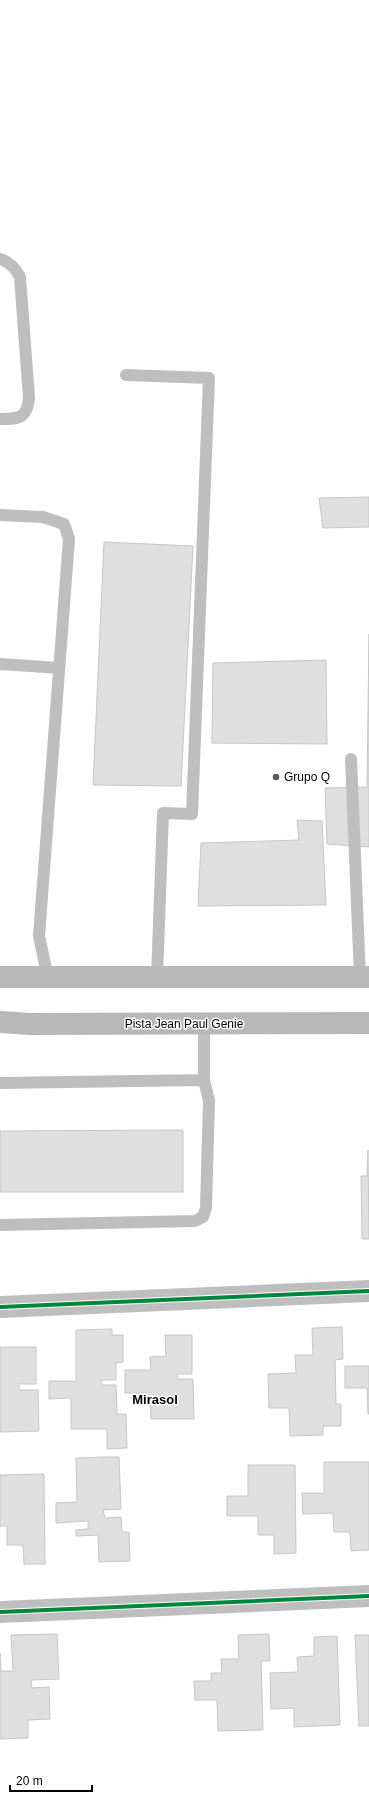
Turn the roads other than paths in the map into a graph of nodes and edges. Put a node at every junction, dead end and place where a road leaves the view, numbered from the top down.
1 (0, 259) edge
2 (126, 375) dead end
3 (0, 419) edge
4 (0, 515) edge
5 (0, 664) edge
6 (59, 668) junction
7 (351, 759) dead end
8 (0, 977) edge
9 (48, 978) junction
10 (156, 978) junction
11 (365, 978) edge
12 (0, 1022) edge
13 (369, 1023) edge
14 (204, 1024) junction
15 (204, 1080) junction
16 (0, 1084) edge
17 (0, 1225) edge
18 (369, 1291) edge
19 (0, 1307) edge
20 (369, 1596) edge
21 (0, 1612) edge

1 - 3 lane
2 - 10 lane
4 - 6 lane
5 - 6 lane
6 - 9 lane
7 - 11 lane
8 - 9 main road
9 - 10 main road
10 - 11 main road
12 - 14 main road, Pista Jean Paul Genie
13 - 14 main road, Pista Jean Paul Genie
14 - 15 lane
15 - 16 lane
15 - 17 lane
18 - 19 street
20 - 21 street

